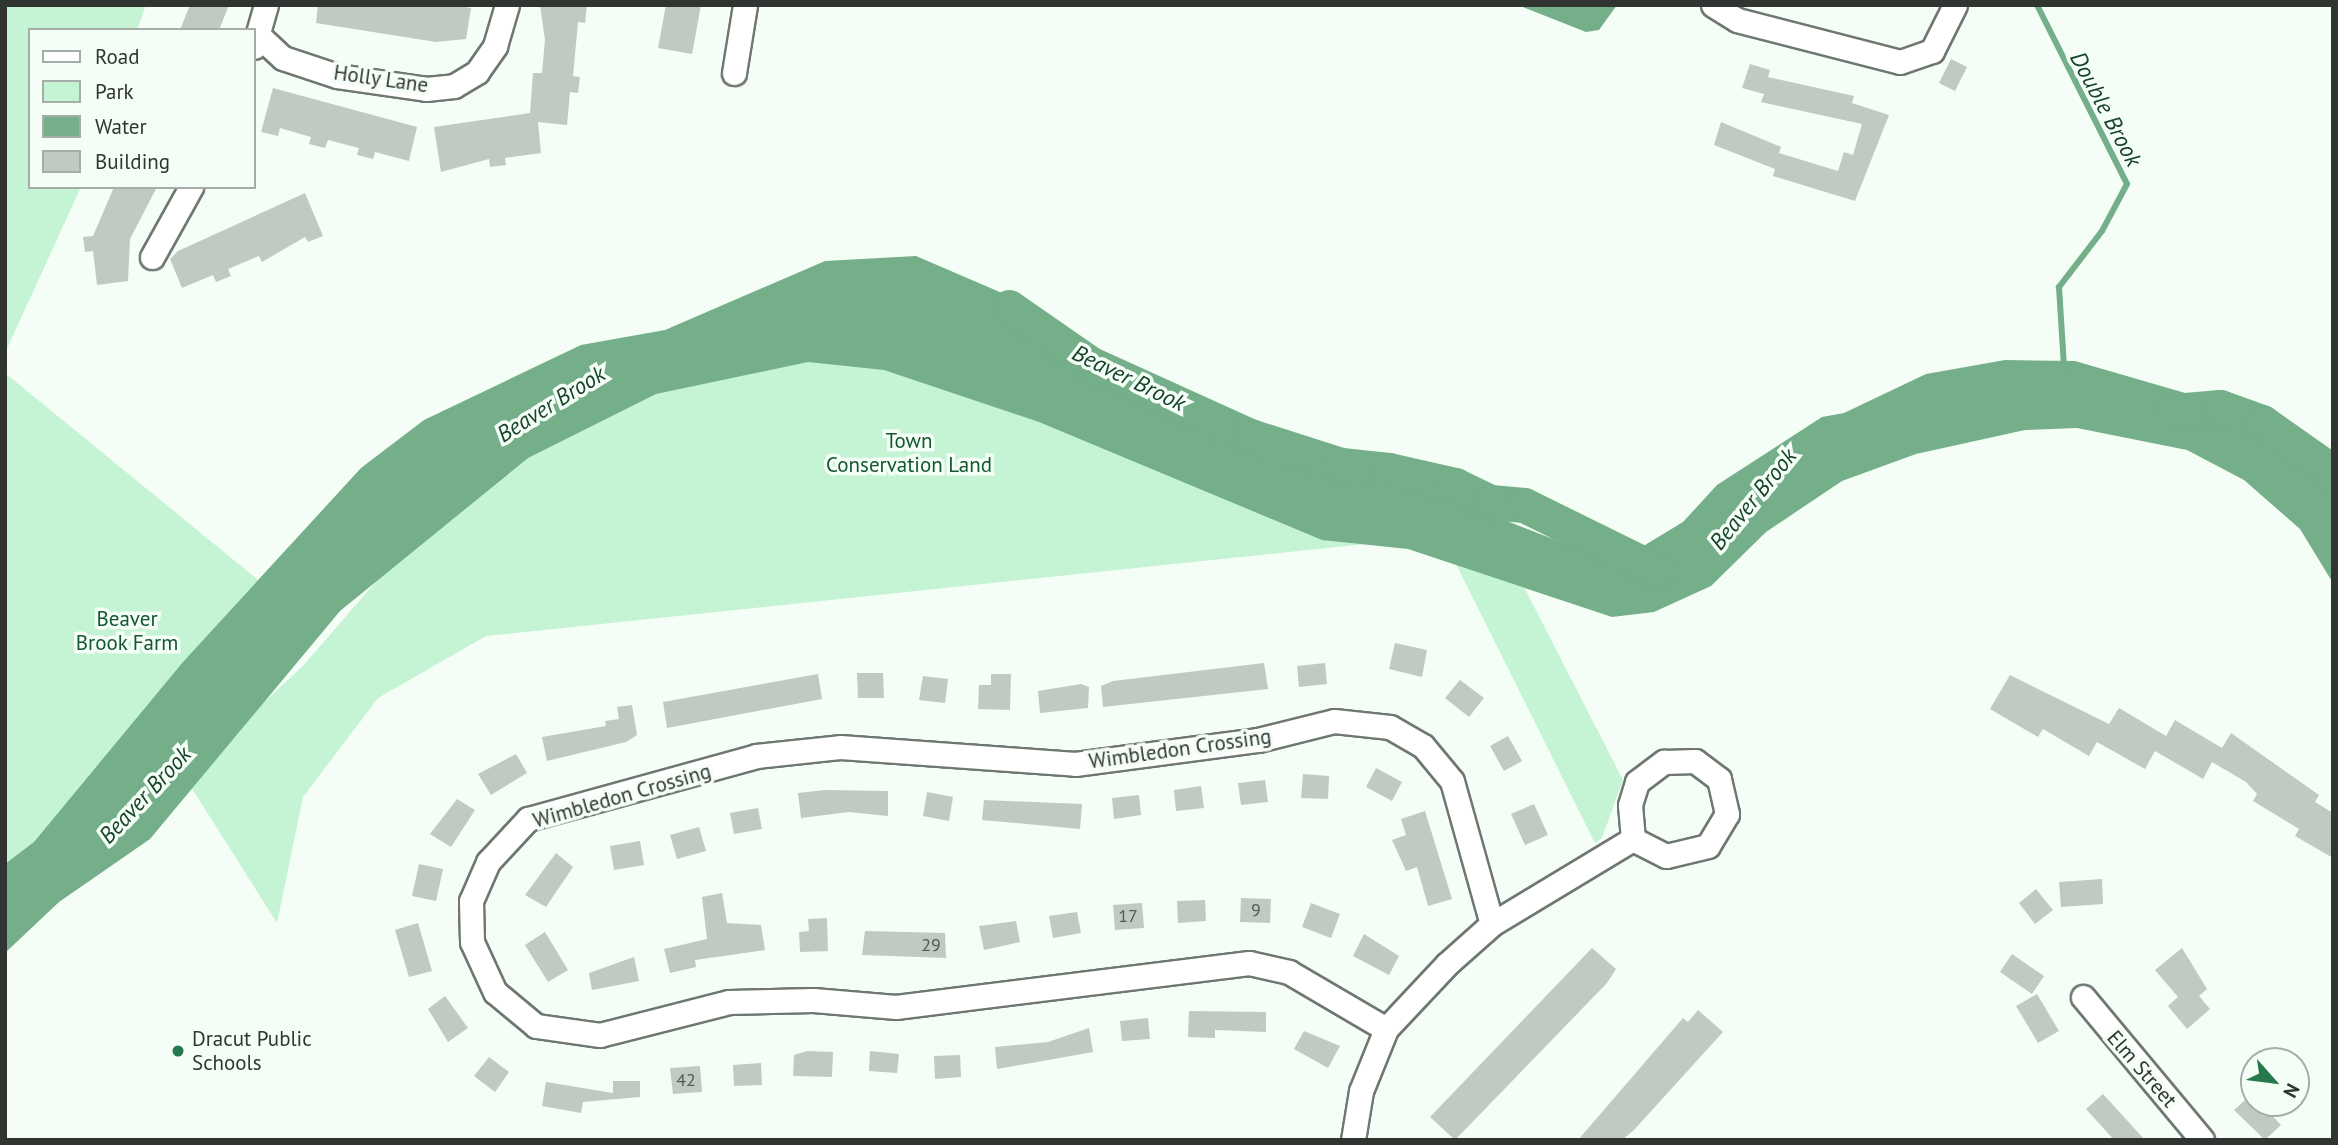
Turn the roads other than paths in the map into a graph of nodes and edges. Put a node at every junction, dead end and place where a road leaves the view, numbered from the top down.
1 (266, 5) edge
2 (507, 5) edge
3 (745, 5) edge
4 (1713, 5) edge
5 (1955, 5) edge
6 (256, 41) edge
7 (734, 73) dead end
8 (190, 189) edge
9 (152, 257) dead end
10 (1633, 839) junction
11 (1492, 924) junction
12 (2083, 997) dead end
13 (1386, 1029) junction
14 (1353, 1140) edge
15 (2202, 1140) edge

1 - 6 street
2 - 6 street, Holly Lane
3 - 7 street
4 - 5 street
8 - 9 street
10 - 10 street
10 - 11 street
11 - 13 street
11 - 13 street, Wimbledon Crossing
12 - 15 street, Elm Street
13 - 14 street

